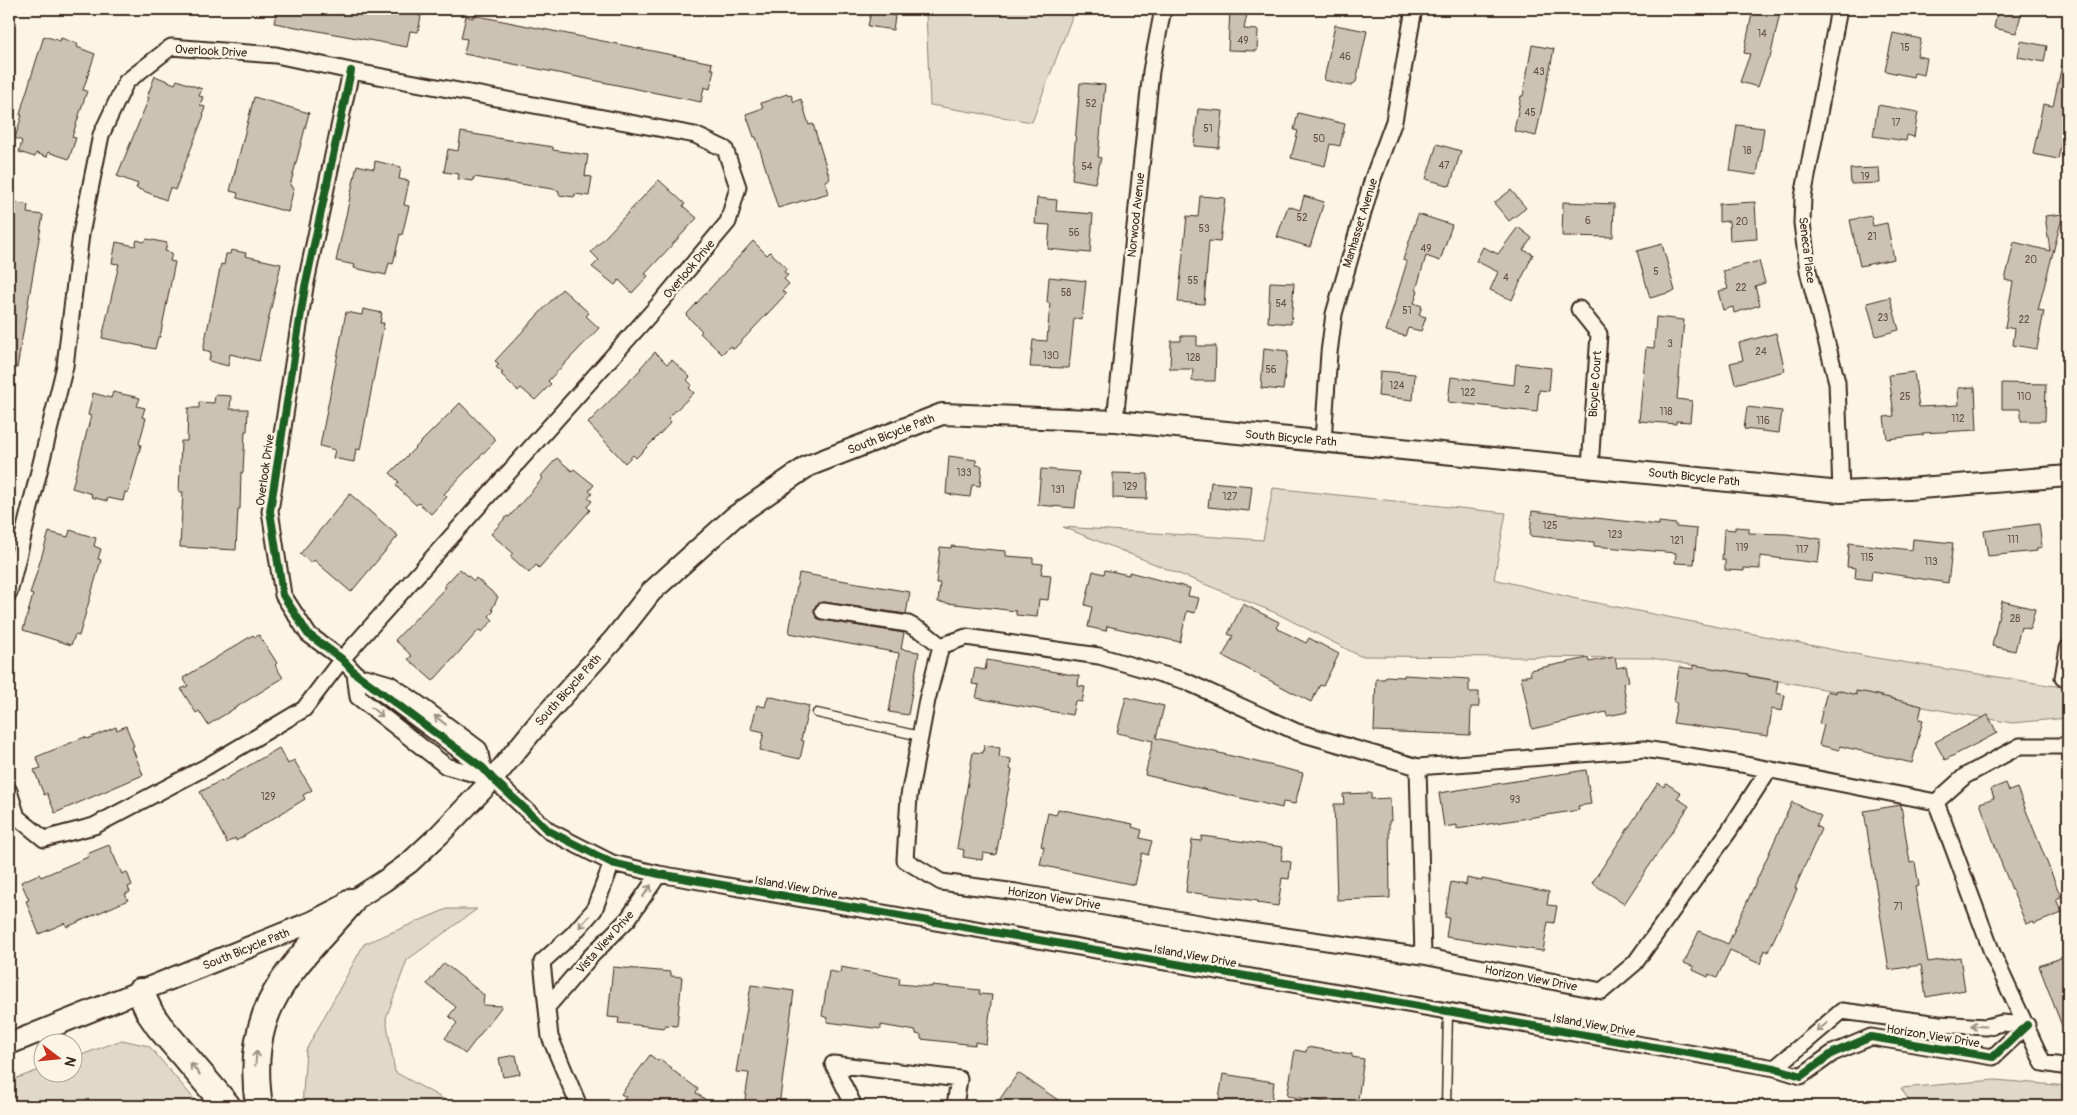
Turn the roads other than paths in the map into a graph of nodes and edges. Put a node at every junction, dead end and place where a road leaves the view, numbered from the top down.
1 (1163, 9) edge
2 (1414, 9) edge
3 (1839, 9) edge
4 (350, 71) junction
5 (1579, 309) dead end
6 (1115, 421) junction
7 (1323, 441) junction
8 (1590, 466) junction
9 (2068, 476) edge
10 (1841, 492) junction
11 (9, 592) edge
12 (823, 611) dead end
13 (941, 646) junction
14 (2068, 648) edge
15 (342, 659) junction
16 (355, 674) junction
17 (2063, 678) dead end
18 (817, 713) dead end
19 (920, 736) junction
20 (2068, 746) edge
21 (1418, 768) junction
22 (1769, 770) junction
23 (488, 774) junction
24 (9, 791) edge
25 (1936, 802) junction
26 (612, 863) junction
27 (659, 874) junction
28 (351, 902) junction
29 (1423, 956) junction
30 (140, 992) junction
31 (547, 1007) junction
32 (1448, 1011) junction
33 (2026, 1025) junction
34 (9, 1044) edge
35 (2068, 1067) edge
36 (1775, 1068) junction
37 (227, 1106) edge
38 (259, 1106) edge
39 (579, 1106) edge
40 (854, 1106) edge
41 (955, 1106) edge
42 (1446, 1106) edge

1 - 6 street, Norwood Avenue
2 - 7 street, Manhasset Avenue
3 - 10 street, Seneca Place
4 - 11 street, Overlook Drive
4 - 15 street, Overlook Drive
4 - 15 street, Overlook Drive
5 - 8 street, Bicycle Court
6 - 7 street, South Bicycle Path
6 - 23 street, South Bicycle Path
7 - 8 street, South Bicycle Path
8 - 10 street, South Bicycle Path
9 - 10 street, South Bicycle Path
12 - 13 street
13 - 19 street, Horizon View Drive
13 - 21 street
14 - 17 street
15 - 16 street, Overlook Drive
15 - 24 street, Overlook Drive
16 - 23 street, Overlook Drive
23 -> 16 street
16 -> 23 street
18 - 19 lane
19 - 29 street, Horizon View Drive
20 - 25 street
21 - 22 street
21 - 29 street
22 - 25 street
22 - 29 street, Horizon View Drive
23 - 26 street
23 - 28 street, South Bicycle Path
25 - 33 street
26 - 27 street, Island View Drive
26 -> 31 street
31 -> 27 street, Vista View Drive
27 - 32 street, Island View Drive
28 - 30 street, South Bicycle Path
38 -> 28 highway
30 - 34 street, South Bicycle Path
37 -> 30 highway
31 - 39 street
32 - 36 street, Island View Drive
32 - 42 lane
33 - 35 street
33 -> 36 street, Horizon View Drive
33 - 36 street, Horizon View Drive
40 - 41 street

